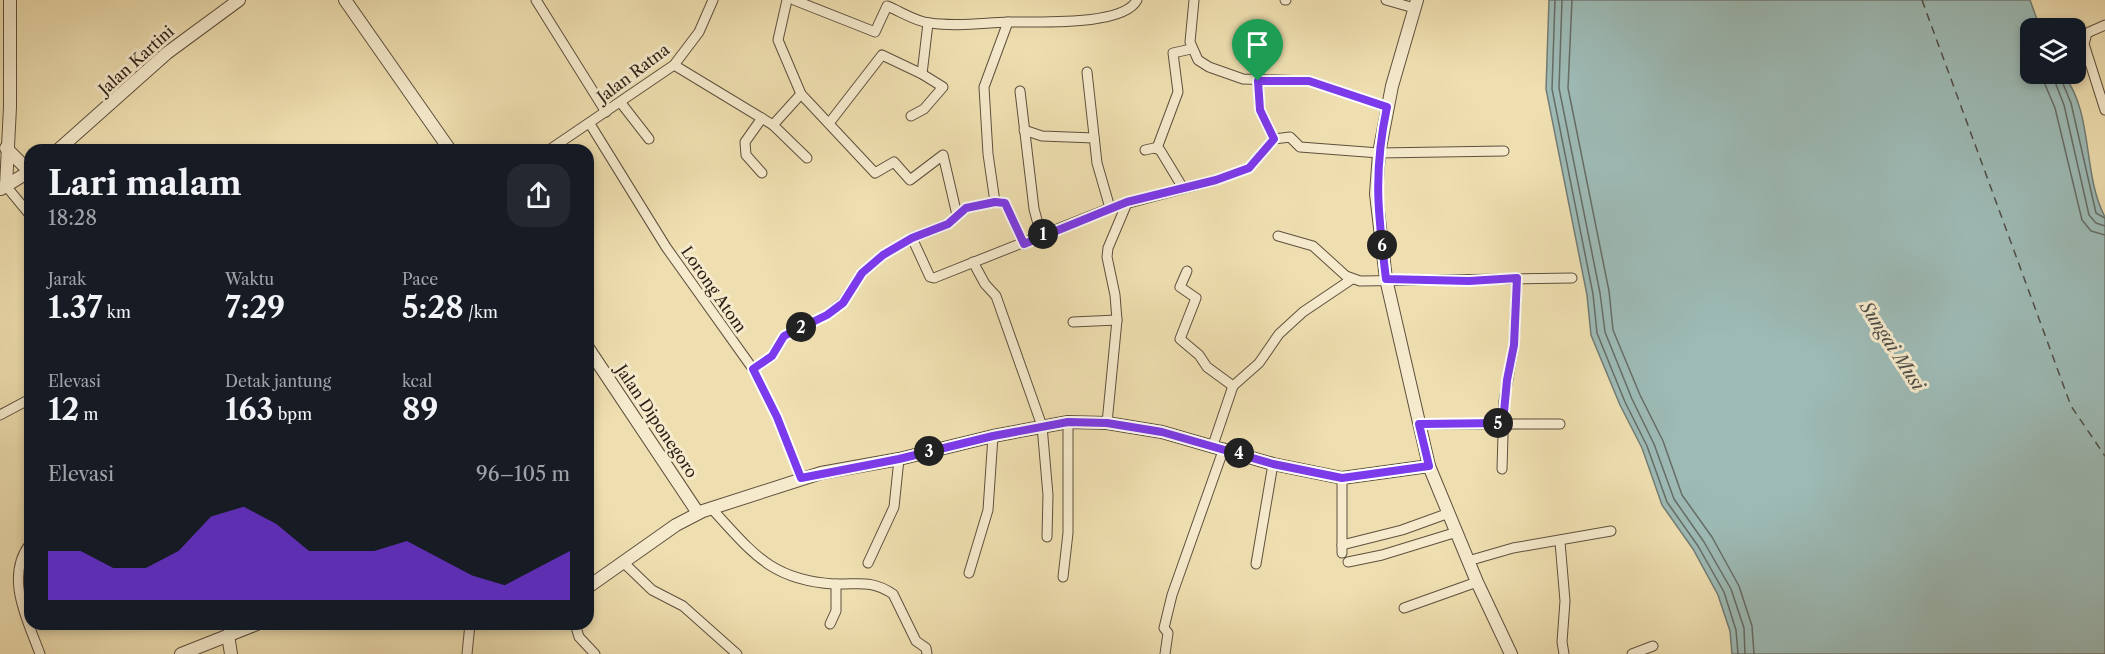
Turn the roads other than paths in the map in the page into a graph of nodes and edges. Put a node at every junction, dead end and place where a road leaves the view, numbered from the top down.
1 (10, 0) edge
2 (239, 0) edge
3 (345, 0) edge
4 (536, 0) edge
5 (713, 0) edge
6 (787, 0) edge
7 (794, 0) edge
8 (1137, 0) edge
9 (1194, 0) edge
10 (1386, 0) edge
11 (1415, 4) edge
12 (1008, 22) junction
13 (928, 23) junction
14 (2105, 25) edge
15 (1191, 49) junction
16 (674, 65) junction
17 (1087, 72) dead end
18 (922, 74) junction
19 (1258, 81) junction
20 (1020, 91) dead end
21 (801, 94) junction
22 (621, 103) junction
23 (1387, 107) junction
24 (2105, 110) edge
25 (606, 112) junction
26 (911, 116) dead end
27 (762, 118) junction
28 (830, 122) junction
29 (590, 124) junction
30 (773, 125) junction
31 (1024, 130) junction
32 (1094, 138) junction
33 (649, 139) dead end
34 (1274, 139) junction
35 (65, 144) edge
36 (446, 144) edge
37 (558, 144) edge
38 (6, 148) junction
39 (1157, 148) junction
40 (1145, 150) dead end
41 (1504, 151) dead end
42 (1379, 153) junction
43 (807, 158) dead end
44 (24, 165) edge
45 (762, 173) dead end
46 (24, 175) edge
47 (3, 188) edge
48 (1183, 188) junction
49 (995, 202) junction
50 (1127, 202) junction
51 (1110, 208) junction
52 (24, 209) edge
53 (957, 215) junction
54 (1041, 235) junction
55 (1278, 236) dead end
56 (912, 238) junction
57 (1024, 244) junction
58 (973, 262) junction
59 (1187, 271) dead end
60 (1517, 278) junction
61 (1572, 278) dead end
62 (1352, 279) junction
63 (1386, 279) junction
64 (1117, 321) junction
65 (1073, 322) dead end
66 (594, 356) edge
67 (753, 369) junction
68 (1233, 386) junction
69 (24, 402) edge
70 (0, 414) edge
71 (1068, 422) junction
72 (1107, 423) junction
73 (1503, 423) junction
74 (1419, 424) junction
75 (1560, 424) dead end
76 (1042, 426) junction
77 (993, 436) junction
78 (1219, 446) junction
79 (899, 459) junction
80 (1273, 464) junction
81 (1429, 466) junction
82 (1502, 469) dead end
83 (801, 478) junction
84 (1342, 478) junction
85 (704, 511) junction
86 (1449, 513) junction
87 (1611, 531) dead end
88 (1456, 532) junction
89 (1047, 537) dead end
90 (1560, 542) junction
91 (24, 558) edge
92 (1468, 561) junction
93 (1348, 562) dead end
94 (624, 563) junction
95 (868, 563) dead end
96 (1256, 564) dead end
97 (969, 573) dead end
98 (1063, 577) dead end
99 (1477, 582) junction
100 (594, 583) edge
101 (836, 584) junction
102 (1404, 608) dead end
103 (24, 613) edge
104 (830, 624) dead end
105 (31, 630) edge
106 (241, 630) edge
107 (469, 630) edge
108 (577, 630) edge
109 (228, 635) junction
110 (1653, 646) dead end
111 (40, 654) edge
112 (181, 654) edge
113 (231, 654) edge
114 (467, 654) edge
115 (595, 654) edge
116 (737, 654) edge
117 (927, 654) edge
118 (1165, 654) edge
119 (1511, 654) edge
120 (1564, 654) edge
121 (1632, 654) edge

1 - 38 street
2 - 35 street, Jalan Kartini
3 - 36 street
4 - 25 street
5 - 16 street, Jalan Ratna
6 - 21 street
7 - 13 street
8 - 12 street
9 - 15 street
10 - 11 street
11 - 23 street
12 - 13 street
12 - 49 street
13 - 18 street
14 - 24 street
15 - 19 street
15 - 39 street
16 - 22 street, Jalan Ratna
16 - 27 street
17 - 32 street
18 - 26 street
18 - 28 street
19 - 23 street
19 - 34 street
20 - 31 street
21 - 28 street
21 - 30 street
22 - 25 street, Jalan Ratna
22 - 33 street
23 - 42 street
25 - 29 street, Jalan Ratna
27 - 30 street
27 - 45 street
28 - 53 street
29 - 37 street, Jalan Ratna
29 - 67 street, Lorong Atom
30 - 43 street
31 - 32 street
31 - 54 street
32 - 51 street
34 - 42 street
34 - 48 street
38 - 44 street
38 - 47 street
39 - 40 street
39 - 48 street
41 - 42 street
42 - 63 street
46 - 47 street
47 - 52 street
48 - 50 street
49 - 53 street
49 - 57 street
50 - 51 street
50 - 64 street
51 - 54 street
53 - 56 street
54 - 57 street
55 - 62 street
56 - 58 street
56 - 67 street
57 - 58 street
58 - 76 street
59 - 68 street
60 - 61 street
60 - 63 street
60 - 73 street
62 - 63 street
62 - 68 street
63 - 74 street
64 - 65 street
64 - 72 street
66 - 85 street, Jalan Diponegoro
67 - 83 street, Lorong Atom
68 - 78 street
69 - 70 street
71 - 72 street
71 - 76 street
71 - 98 street
72 - 78 street
73 - 74 street
73 - 75 street
73 - 82 street
74 - 81 street
76 - 77 street
76 - 89 street
77 - 79 street
77 - 97 street
78 - 80 street
78 - 118 street
79 - 83 street
79 - 95 street
80 - 84 street
80 - 96 street
81 - 84 street
81 - 86 street
83 - 85 street
84 - 86 street
85 - 94 street
85 - 101 street
86 - 88 street
87 - 90 street
88 - 92 street
88 - 93 street
90 - 92 street
90 - 120 street
91 - 103 street
92 - 99 street
94 - 100 street
94 - 116 street
99 - 102 street
99 - 119 street
101 - 104 street
101 - 117 street
105 - 111 street
106 - 109 street
107 - 114 street
108 - 115 street
109 - 112 street
109 - 113 street
110 - 121 street

